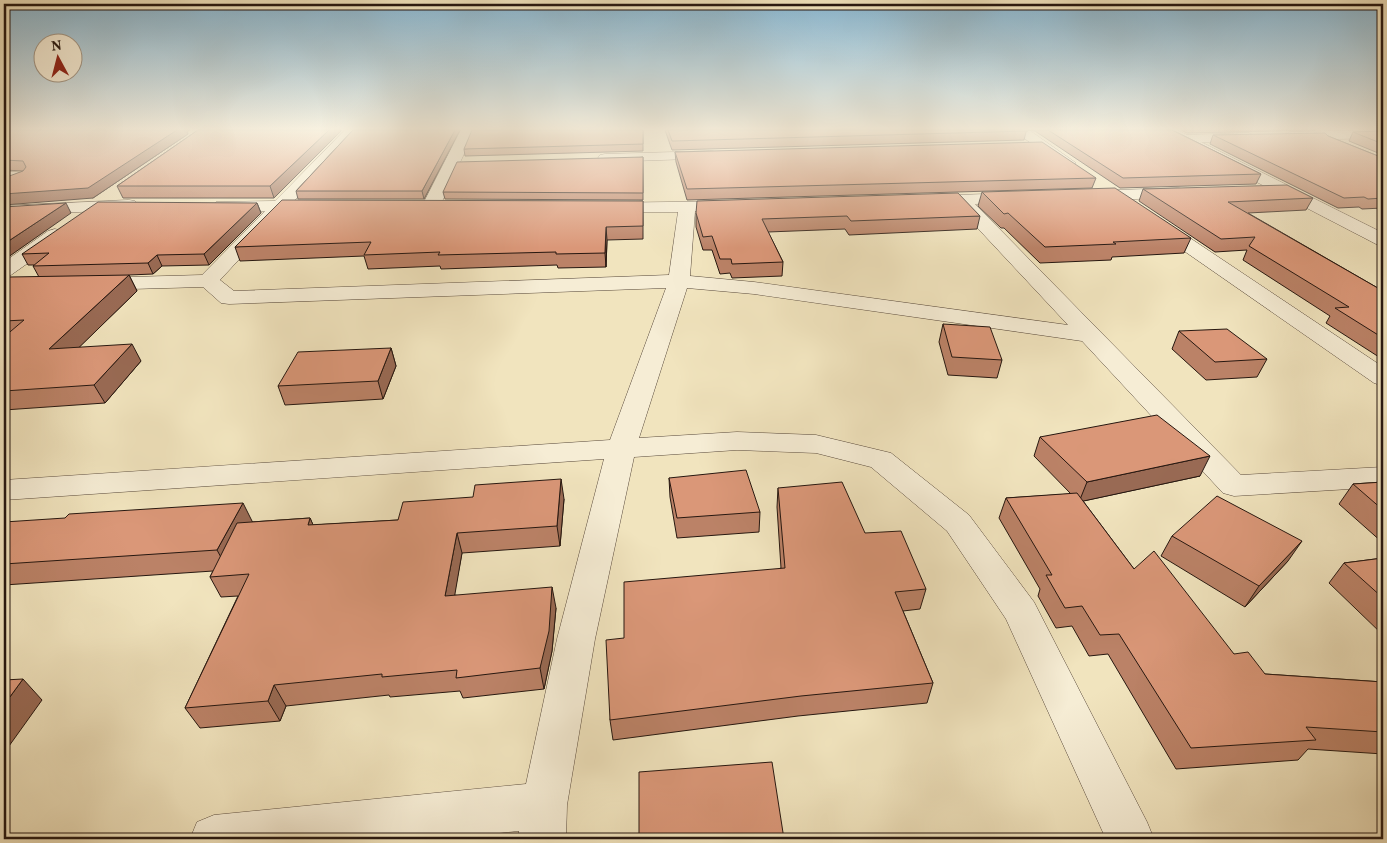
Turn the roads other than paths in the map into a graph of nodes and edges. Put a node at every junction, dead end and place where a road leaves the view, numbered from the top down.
1 (314, 169) edge
2 (455, 169) edge
3 (1078, 169) edge
4 (1245, 169) edge
5 (4, 176) edge
6 (4, 185) edge
7 (121, 189) edge
8 (1285, 190) junction
9 (1255, 191) edge
10 (1196, 193) edge
11 (1078, 196) edge
12 (1116, 196) junction
13 (1029, 198) edge
14 (961, 200) junction
15 (912, 201) edge
16 (98, 205) junction
17 (755, 205) edge
18 (145, 206) edge
19 (202, 206) edge
20 (279, 206) junction
21 (326, 206) edge
22 (412, 206) edge
23 (431, 206) junction
24 (451, 206) edge
25 (588, 207) edge
26 (686, 207) junction
27 (4, 211) edge
28 (1383, 240) edge
29 (7, 281) edge
30 (208, 281) junction
31 (678, 281) junction
32 (72, 284) edge
33 (1088, 335) junction
34 (1383, 378) edge
35 (621, 450) junction
36 (1383, 477) edge
37 (4, 490) edge
38 (543, 822) edge
39 (214, 839) edge
40 (1130, 839) edge

1 - 20 street
2 - 23 street
3 - 12 street
4 - 8 street
5 - 6 street
7 - 16 street
8 - 9 street
8 - 28 street
10 - 12 street
11 - 12 street
12 - 34 street
13 - 14 street
14 - 15 street
14 - 33 street
16 - 18 street
16 - 27 street
16 - 29 street
17 - 26 street
19 - 20 street
20 - 21 street
20 - 30 street
22 - 23 street
23 - 24 street
25 - 26 street
26 - 31 street
30 - 31 street
30 - 32 street
31 - 33 street
31 - 35 street
33 - 36 street
35 - 37 street
35 - 38 street
35 - 40 street
38 - 39 street

